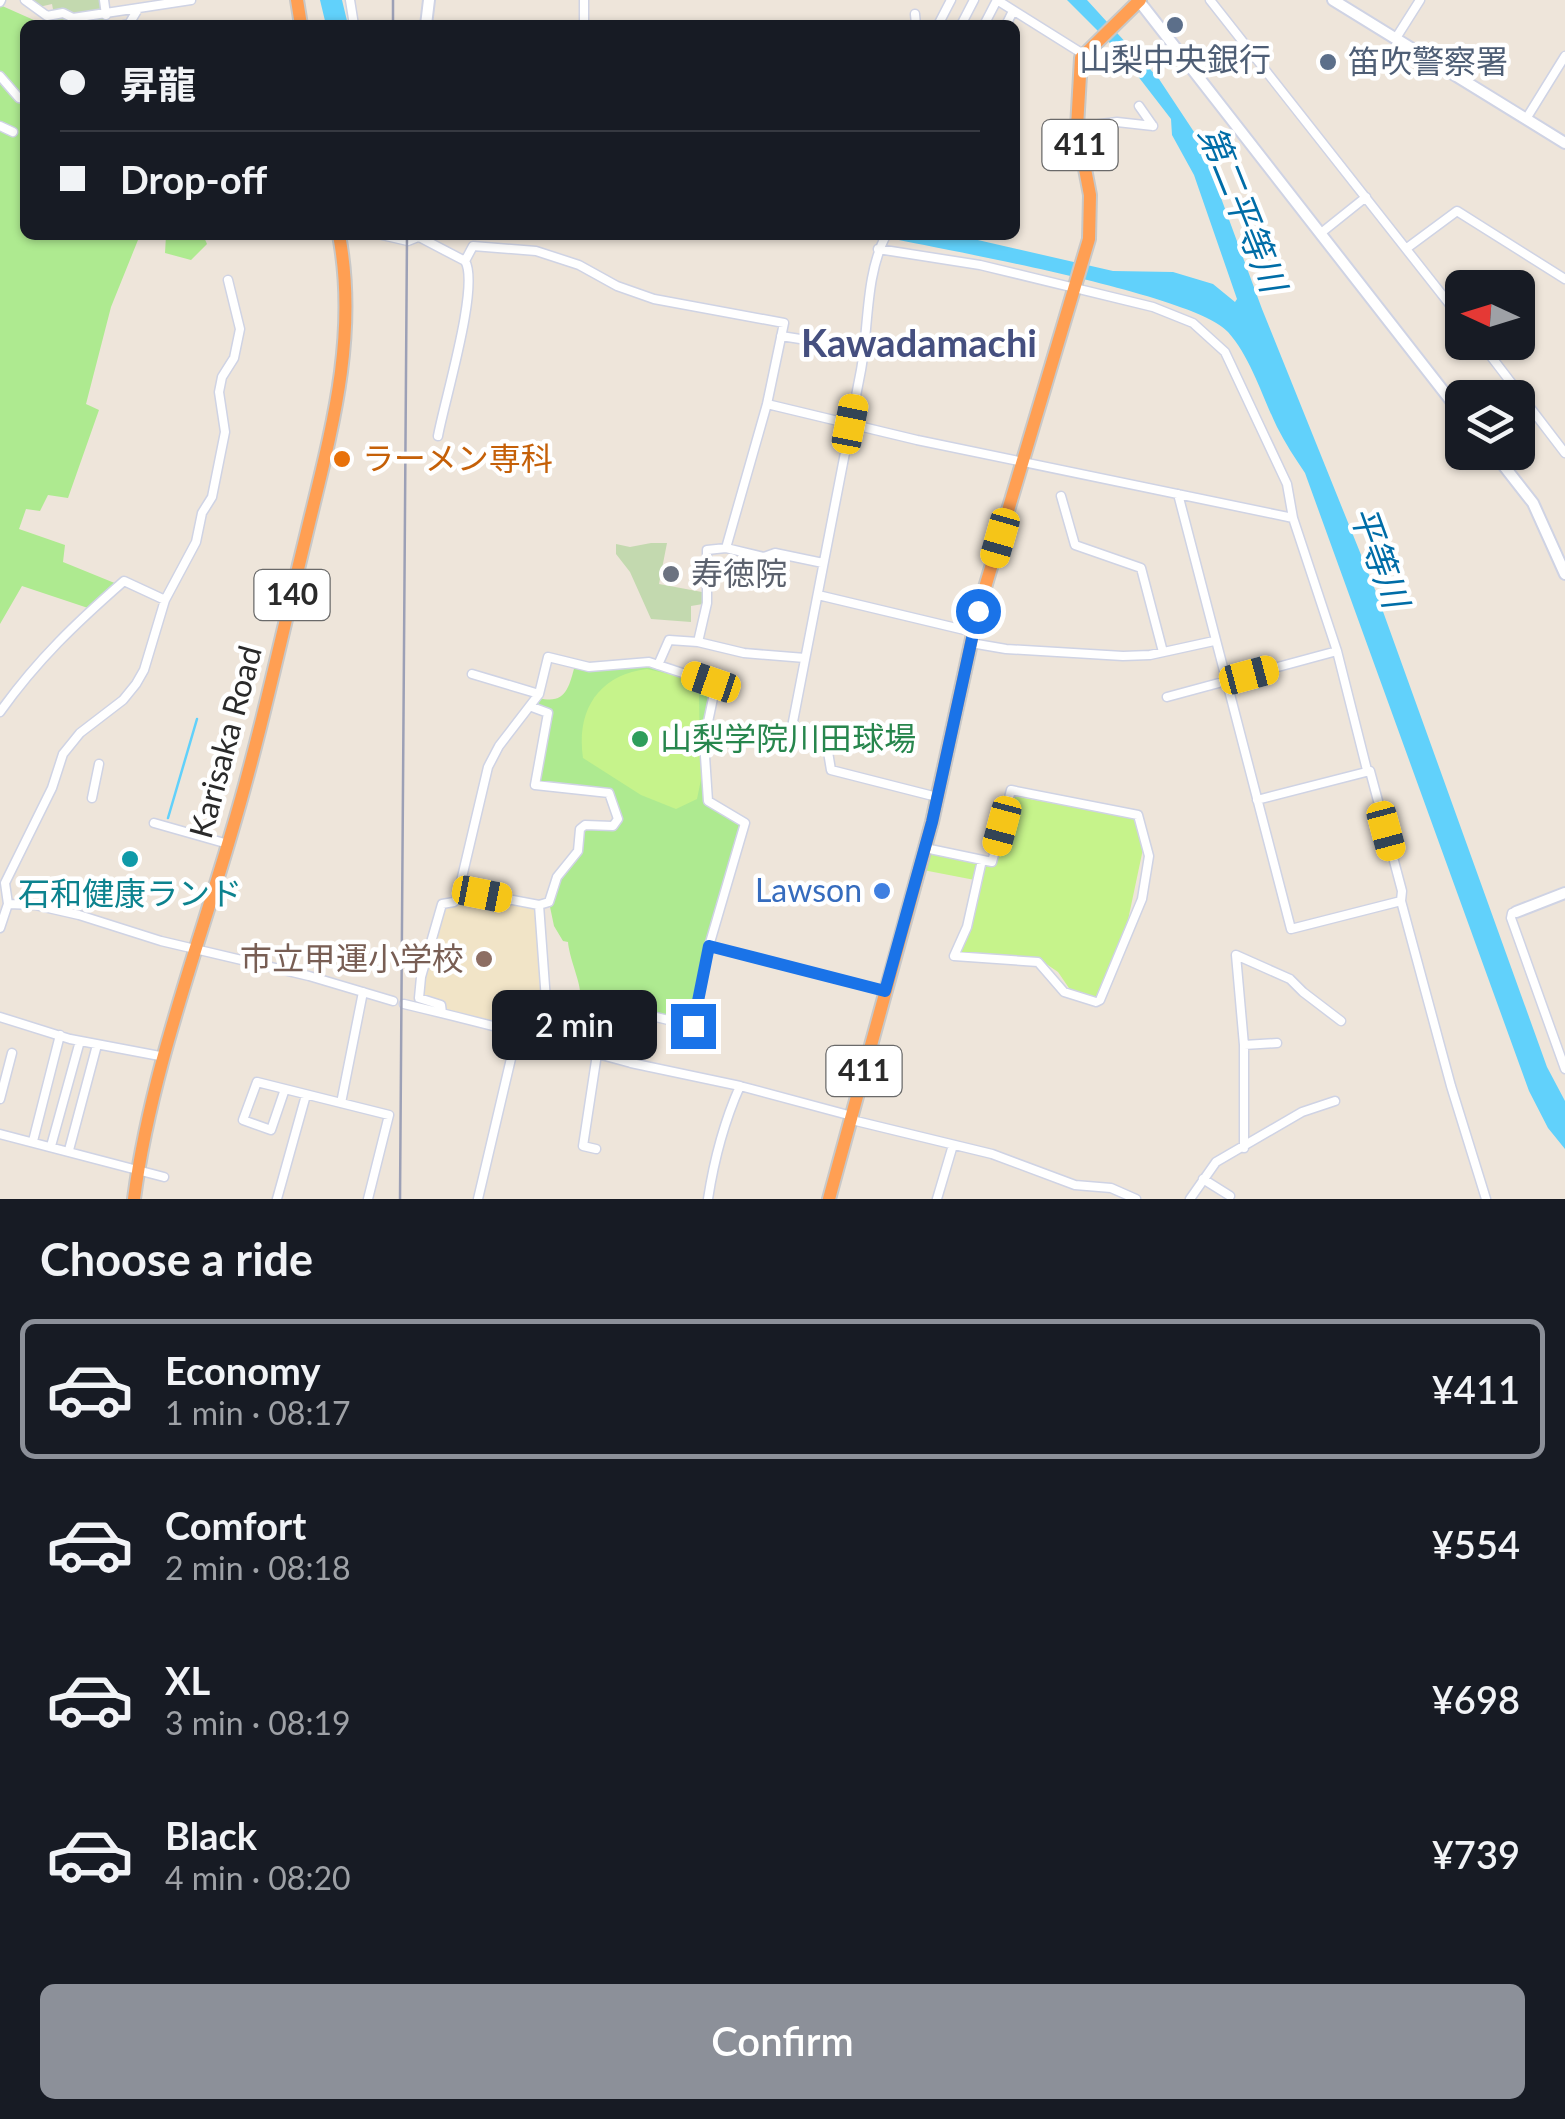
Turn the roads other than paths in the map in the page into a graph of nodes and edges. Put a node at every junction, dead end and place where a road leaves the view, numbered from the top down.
1 (26, 0) edge
2 (104, 0) edge
3 (190, 0) edge
4 (1139, 0) edge
5 (1210, 0) edge
6 (1334, 0) edge
7 (1420, 0) edge
8 (138, 9) junction
9 (1013, 12) junction
10 (106, 16) junction
11 (131, 20) edge
12 (987, 20) edge
13 (1009, 20) edge
14 (1396, 38) junction
15 (1083, 54) junction
16 (1565, 56) edge
17 (0, 76) edge
18 (20, 98) edge
19 (1139, 106) dead end
20 (1526, 119) junction
21 (0, 126) edge
22 (1078, 127) junction
23 (13, 132) dead end
24 (1565, 143) edge
25 (1366, 198) junction
26 (1321, 233) junction
27 (339, 240) edge
28 (429, 240) edge
29 (883, 240) edge
30 (1407, 248) junction
31 (878, 249) junction
32 (465, 261) junction
33 (1565, 264) edge
34 (1562, 277) edge
35 (228, 280) dead end
36 (1076, 288) junction
37 (1445, 298) edge
38 (781, 336) junction
39 (864, 350) junction
40 (1494, 360) edge
41 (1445, 393) edge
42 (767, 404) junction
43 (850, 424) junction
44 (438, 436) dead end
45 (1565, 453) edge
46 (1022, 461) junction
47 (1507, 470) edge
48 (1178, 494) junction
49 (1061, 496) dead end
50 (1293, 518) junction
51 (726, 548) junction
52 (823, 563) junction
53 (1565, 574) edge
54 (818, 595) junction
55 (165, 600) junction
56 (972, 637) junction
57 (1214, 640) junction
58 (698, 642) junction
59 (1164, 652) junction
60 (1338, 652) junction
61 (805, 658) junction
62 (658, 665) junction
63 (472, 674) dead end
64 (1225, 681) junction
65 (539, 694) junction
66 (1167, 697) dead end
67 (532, 707) junction
68 (0, 712) edge
69 (99, 764) dead end
70 (1367, 770) junction
71 (92, 798) dead end
72 (937, 798) junction
73 (1257, 800) junction
74 (154, 824) dead end
75 (228, 844) junction
76 (925, 848) junction
77 (982, 860) junction
78 (460, 890) junction
79 (1565, 893) edge
80 (1401, 901) junction
81 (8, 904) junction
82 (539, 905) junction
83 (1516, 912) joint
84 (0, 928) edge
85 (709, 946) junction
86 (196, 950) junction
87 (885, 991) junction
88 (363, 992) junction
89 (394, 1001) dead end
90 (404, 1004) dead end
91 (442, 1013) junction
92 (0, 1017) edge
93 (1341, 1021) dead end
94 (517, 1032) junction
95 (60, 1035) junction
96 (80, 1041) junction
97 (549, 1041) junction
98 (1277, 1044) dead end
99 (97, 1045) junction
100 (1244, 1046) junction
101 (12, 1054) dead end
102 (597, 1054) junction
103 (165, 1057) junction
104 (631, 1063) junction
105 (1565, 1069) edge
106 (740, 1086) junction
107 (285, 1089) junction
108 (306, 1095) junction
109 (0, 1100) edge
110 (1335, 1101) dead end
111 (341, 1103) junction
112 (852, 1116) junction
113 (0, 1134) edge
114 (33, 1140) junction
115 (953, 1145) junction
116 (52, 1146) junction
117 (1244, 1148) junction
118 (596, 1149) dead end
119 (69, 1150) junction
120 (137, 1172) junction
121 (164, 1178) dead end
122 (1203, 1179) junction
123 (1230, 1196) dead end
124 (134, 1199) edge
125 (277, 1199) edge
126 (368, 1199) edge
127 (478, 1199) edge
128 (708, 1199) edge
129 (829, 1199) edge
130 (937, 1199) edge
131 (1136, 1199) edge
132 (1190, 1199) edge
133 (1486, 1199) edge

1 - 10 street
2 - 10 street
3 - 8 street
4 - 15 highway
4 - 26 street
5 - 25 street
6 - 14 street
7 - 14 street
8 - 10 street
8 - 11 street
9 - 12 street
9 - 13 street
9 - 15 street
14 - 20 street
15 - 22 highway, 411
16 - 20 street
17 - 18 street
19 - 22 street
20 - 24 street
21 - 23 street
22 - 36 highway, 411
25 - 26 street
25 - 30 street
26 - 41 street
27 - 75 highway, Karisaka Road / 140
28 - 32 street
29 - 31 street
30 - 34 street
30 - 37 street
31 - 36 street
31 - 39 street
32 - 38 street
32 - 44 street
33 - 34 street
35 - 55 street
36 - 46 highway, 411
36 - 50 street
38 - 39 street
38 - 42 street
39 - 43 street
40 - 45 street
42 - 43 street
42 - 51 street
43 - 46 street
43 - 52 street
46 - 48 street
46 - 56 highway, 411
47 - 53 street
48 - 50 street
48 - 57 street
49 - 59 street
50 - 60 street
51 - 52 street
51 - 58 street
52 - 54 street
54 - 56 street
54 - 61 street
55 - 68 street
55 - 81 street
56 - 59 street
56 - 72 highway, 411
57 - 59 street
57 - 64 street
58 - 61 street
58 - 62 street
60 - 64 street
60 - 70 street
61 - 72 street
62 - 65 street
62 - 85 street
63 - 65 street
64 - 66 street
64 - 73 street
65 - 67 street
67 - 78 street
67 - 82 street
69 - 71 street
70 - 73 street
70 - 80 street
72 - 76 highway, 411
73 - 80 street
74 - 75 street
75 - 86 highway, Karisaka Road / 140
76 - 77 street
76 - 87 highway, 411
77 - 77 street
78 - 82 street
78 - 91 street
79 - 83 street
80 - 133 street
81 - 84 street
81 - 86 street
82 - 97 street
83 - 105 street
85 - 87 street
85 - 104 street
86 - 88 street
86 - 103 highway, Karisaka Road / 140
87 - 112 highway, 411
88 - 89 street
88 - 111 street
90 - 91 street
91 - 94 street
92 - 95 street
93 - 100 street
94 - 97 street
94 - 127 street
95 - 96 street
95 - 114 street
96 - 99 street
96 - 116 street
97 - 102 street
98 - 100 street
99 - 103 street
99 - 119 street
100 - 117 street
101 - 109 street
102 - 104 street
102 - 118 street
103 - 120 highway, Karisaka Road / 140
104 - 106 street
106 - 112 street
106 - 128 street
107 - 107 street
107 - 108 street
108 - 111 street
108 - 125 street
110 - 117 street
111 - 126 street
112 - 115 street
112 - 129 highway, 411
113 - 114 street
114 - 116 street
115 - 130 street
115 - 131 street
116 - 119 street
117 - 122 street
119 - 120 street
120 - 121 street
120 - 124 highway, Karisaka Road / 140
122 - 123 street
122 - 132 street

